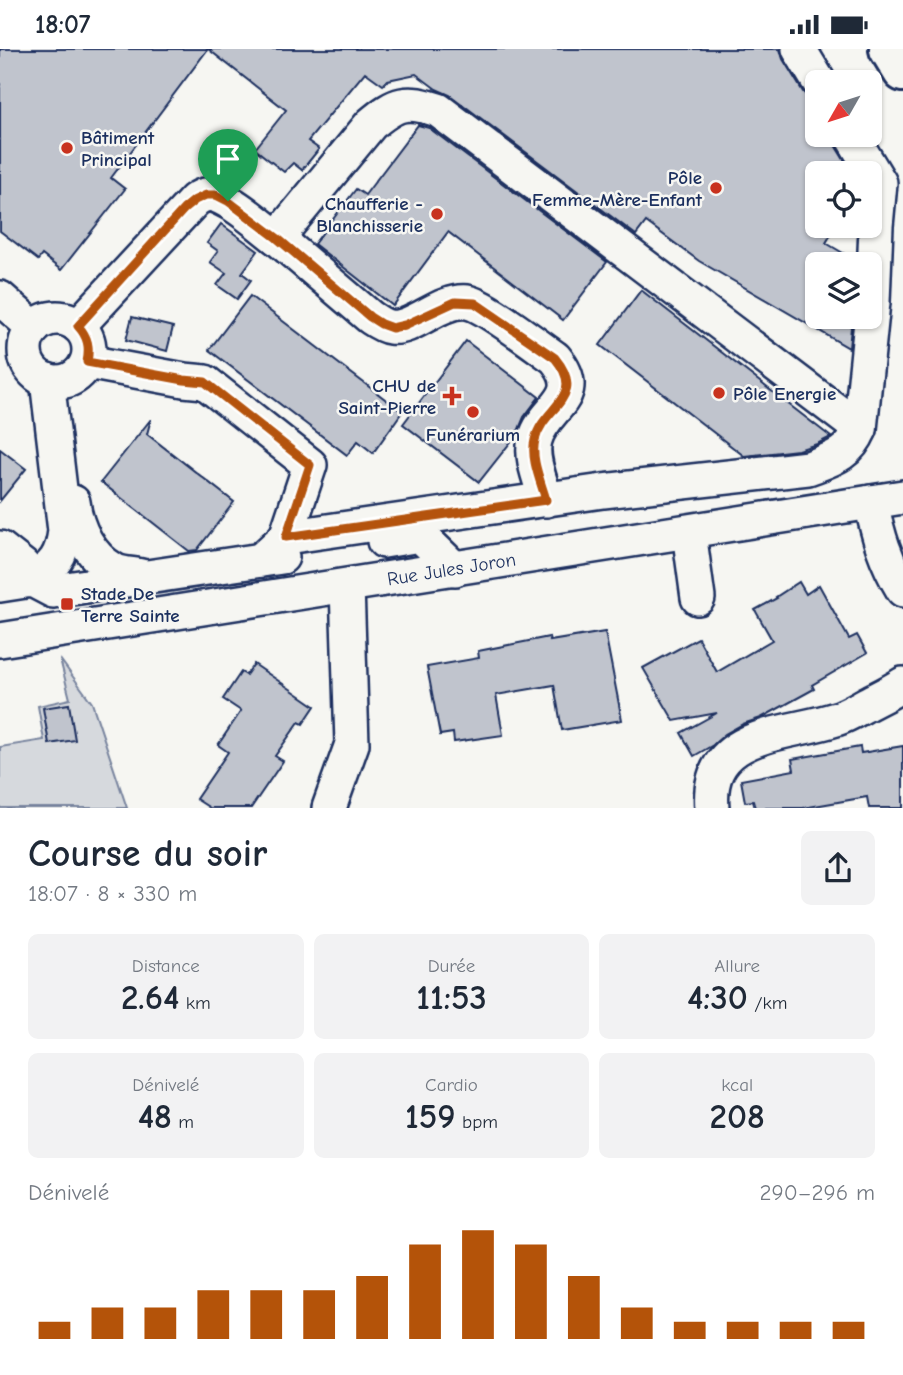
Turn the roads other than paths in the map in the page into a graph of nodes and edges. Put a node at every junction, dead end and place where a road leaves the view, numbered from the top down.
1 (799, 49) edge
2 (889, 49) edge
3 (812, 70) edge
4 (903, 72) edge
5 (858, 147) edge
6 (277, 238) junction
7 (0, 298) edge
8 (78, 326) junction
9 (34, 328) junction
10 (66, 374) junction
11 (860, 429) junction
12 (546, 500) junction
13 (887, 500) edge
14 (689, 532) junction
15 (286, 537) junction
16 (0, 548) edge
17 (261, 560) junction
18 (455, 569) junction
19 (148, 577) junction
20 (32, 580) junction
21 (0, 585) edge
22 (347, 586) junction
23 (903, 590) edge
24 (698, 598) dead end
25 (0, 640) edge
26 (903, 684) edge
27 (329, 808) edge
28 (712, 808) edge

1 - 3 street
2 - 4 main road
5 - 11 street
6 - 8 street
6 - 11 street
6 - 12 street
7 - 9 street
8 - 9 street
8 - 10 street
9 - 10 street
10 - 15 street
10 - 19 street
10 - 20 street
11 - 12 street
12 - 15 street
13 - 14 street, Rue Jules Joron
13 - 23 street
14 - 18 street, Rue Jules Joron
14 - 24 street
15 - 17 street
16 - 20 street
17 - 18 street
17 - 19 street
18 - 22 street, Rue Jules Joron
19 - 20 street
20 - 21 street
22 - 25 street, Rue Jules Joron
22 - 27 street
26 - 28 street

